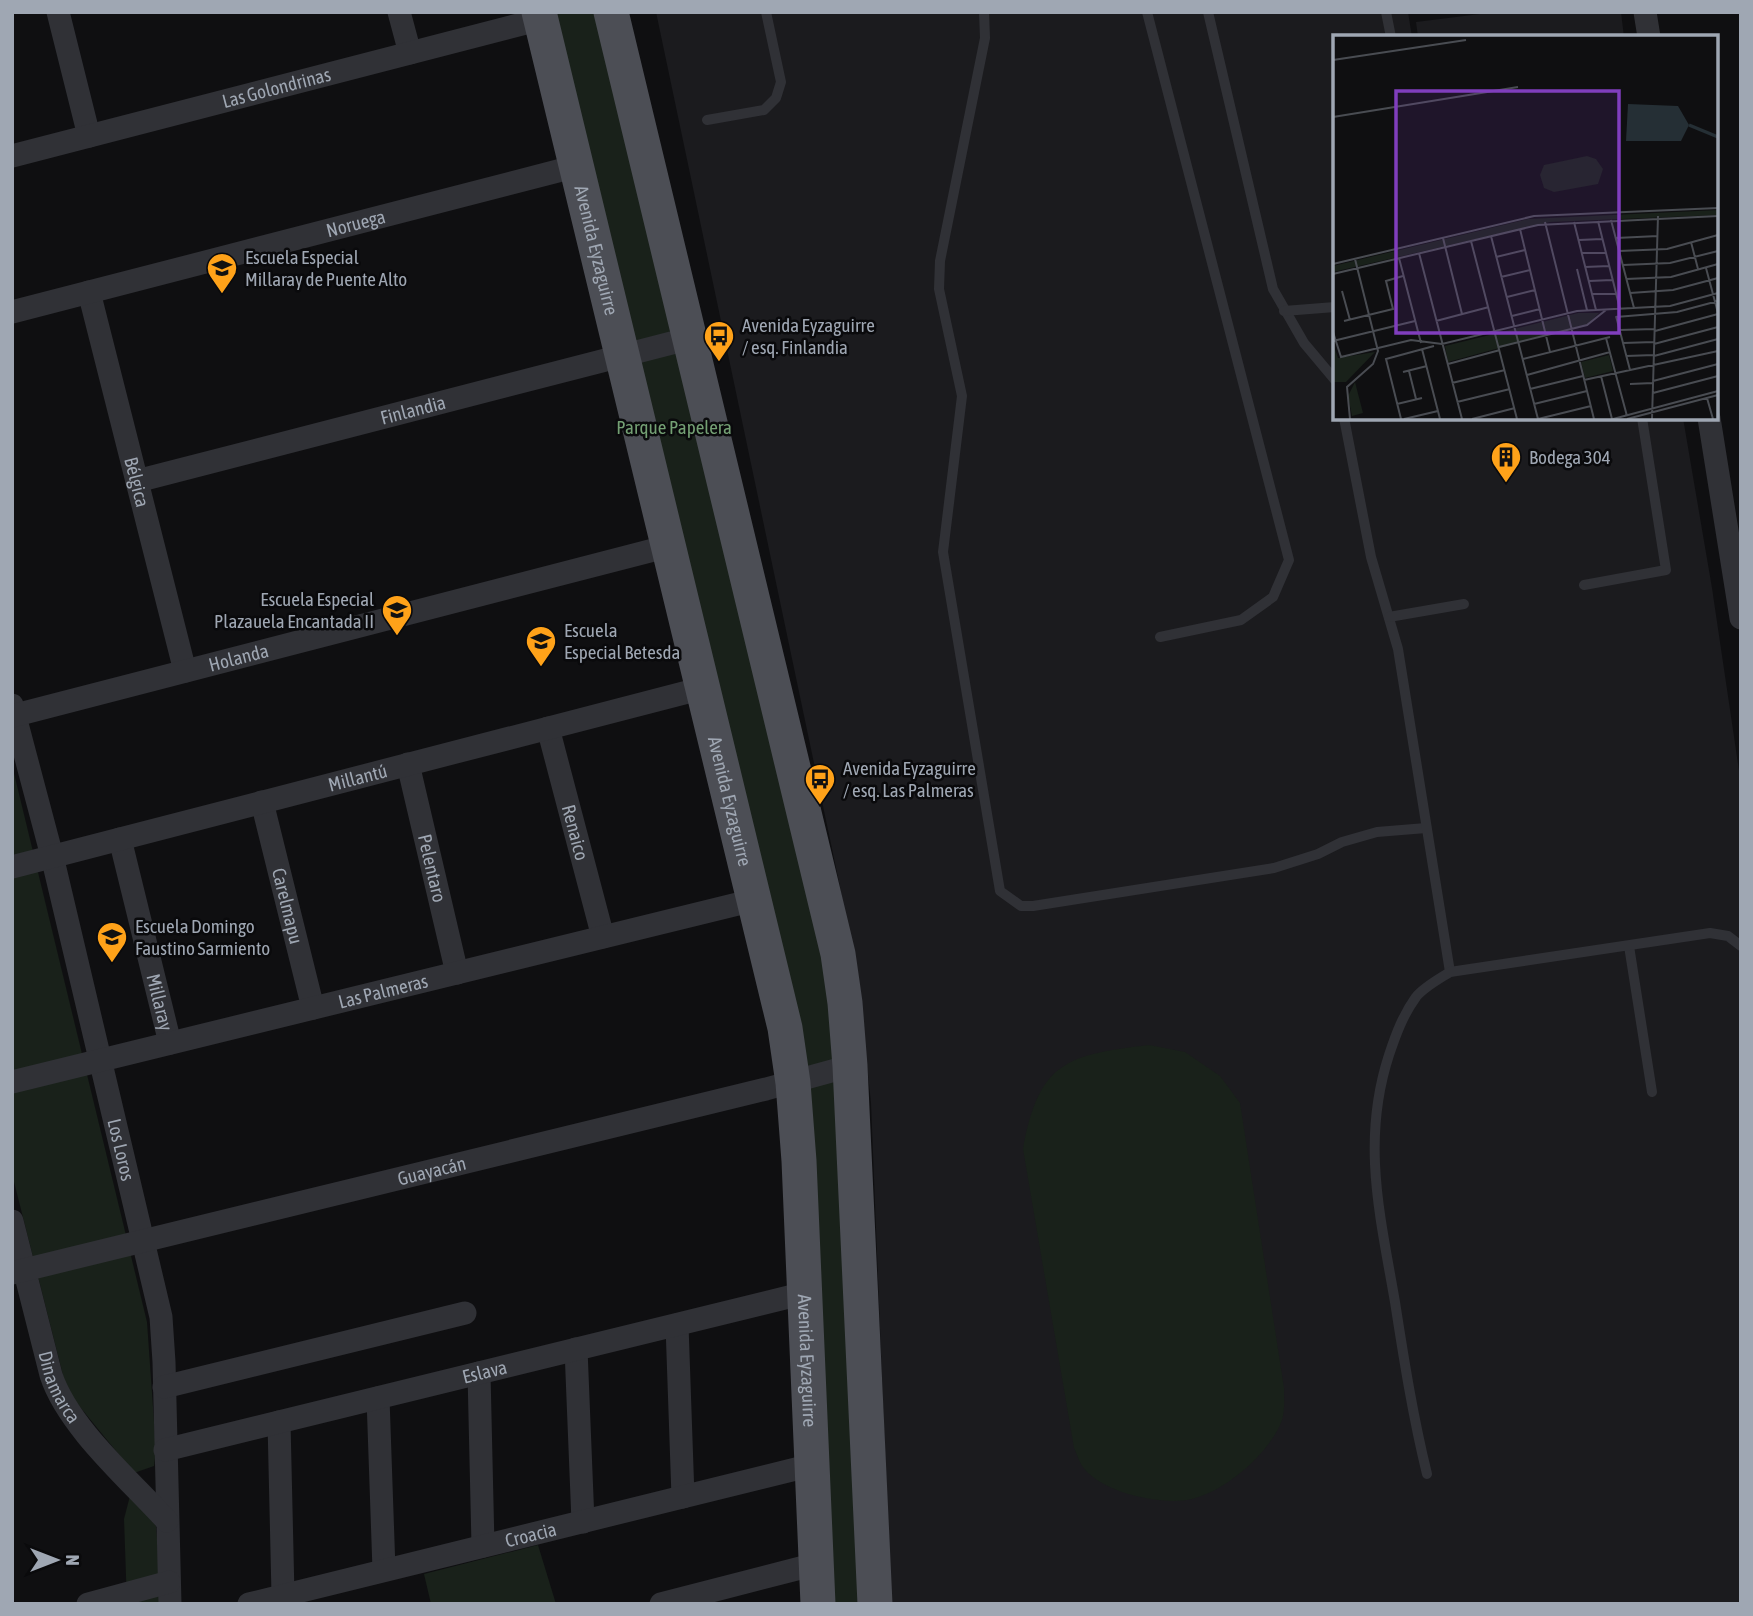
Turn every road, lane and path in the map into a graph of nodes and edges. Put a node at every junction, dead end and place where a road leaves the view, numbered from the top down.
1 (58, 12) edge
2 (399, 12) edge
3 (611, 12) edge
4 (766, 12) edge
5 (984, 12) edge
6 (1147, 12) edge
7 (1208, 12) edge
8 (1386, 12) edge
9 (1645, 12) edge
10 (540, 16) edge
11 (1391, 35) edge
12 (1649, 35) edge
13 (410, 52) junction
14 (707, 120) dead end
15 (89, 136) junction
16 (12, 156) edge
17 (577, 166) junction
18 (89, 292) junction
19 (1333, 307) edge
20 (1284, 311) junction
21 (12, 312) edge
22 (691, 338) junction
23 (623, 356) junction
24 (1333, 376) edge
25 (1344, 420) edge
26 (1642, 420) edge
27 (1709, 420) edge
28 (137, 481) junction
29 (669, 546) junction
30 (1584, 585) dead end
31 (1464, 604) dead end
32 (1390, 617) junction
33 (1741, 618) edge
34 (1160, 637) dead end
35 (186, 671) junction
36 (703, 688) junction
37 (13, 712) edge
38 (548, 728) junction
39 (408, 764) junction
40 (262, 802) junction
41 (1426, 828) junction
42 (120, 839) junction
43 (52, 856) junction
44 (12, 867) edge
45 (754, 900) junction
46 (603, 937) junction
47 (1629, 946) junction
48 (1741, 946) edge
49 (1450, 971) junction
50 (457, 972) junction
51 (313, 1008) junction
52 (170, 1043) junction
53 (100, 1060) junction
54 (850, 1066) junction
55 (12, 1082) edge
56 (793, 1083) junction
57 (1652, 1092) dead end
58 (12, 1221) edge
59 (144, 1241) junction
60 (18, 1272) edge
61 (805, 1293) junction
62 (465, 1313) dead end
63 (677, 1325) junction
64 (576, 1349) junction
65 (478, 1373) junction
66 (164, 1387) junction
67 (378, 1398) junction
68 (279, 1422) junction
69 (165, 1450) junction
70 (812, 1465) junction
71 (1427, 1474) dead end
72 (683, 1497) junction
73 (167, 1521) junction
74 (583, 1521) junction
75 (483, 1546) junction
76 (817, 1564) junction
77 (384, 1570) junction
78 (170, 1593) edge
79 (283, 1595) junction
80 (118, 1600) edge
81 (692, 1600) edge
82 (88, 1604) edge
83 (248, 1604) edge
84 (661, 1604) edge
85 (818, 1604) edge
86 (875, 1604) edge

1 - 15 street
2 - 13 street
3 - 22 main road
4 - 14 lane
5 - 41 lane
6 - 34 lane
7 - 20 lane
8 - 11 lane
9 - 12 street
10 - 13 street, Las Golondrinas
10 - 17 main road, Avenida Eyzaguirre
13 - 15 street, Las Golondrinas
15 - 16 street, Las Golondrinas
17 - 18 street, Noruega
17 - 23 main road, Avenida Eyzaguirre
18 - 21 street, Noruega
18 - 28 street, Bélgica
19 - 20 lane
20 - 24 lane
22 - 23 street, Finlandia
22 - 54 main road
23 - 28 street, Finlandia
23 - 29 main road, Avenida Eyzaguirre
25 - 32 lane
26 - 30 lane
27 - 33 street
28 - 35 street, Bélgica
29 - 35 street, Holanda
29 - 36 main road, Avenida Eyzaguirre
31 - 32 lane
32 - 41 lane
35 - 37 street, Holanda
36 - 38 street, Millantú
36 - 45 main road, Avenida Eyzaguirre
37 - 43 street, Los Loros
38 - 39 street, Millantú
38 - 46 street, Renaico
39 - 40 street, Millantú
39 - 50 street, Pelentaro
40 - 42 street, Millantú
40 - 51 street, Carelmapu
41 - 49 lane
42 - 43 street, Millantú
42 - 52 street, Millaray
43 - 44 street, Millantú
43 - 53 street, Los Loros
45 - 46 street, Las Palmeras
45 - 56 main road, Avenida Eyzaguirre
46 - 50 street, Las Palmeras
47 - 48 lane
47 - 49 lane
47 - 57 lane
49 - 71 lane
50 - 51 street, Las Palmeras
51 - 52 street, Las Palmeras
52 - 53 street, Las Palmeras
53 - 55 street, Las Palmeras
53 - 59 street, Los Loros
54 - 56 street, Guayacán
54 - 86 main road
56 - 59 street, Guayacán
56 - 61 main road, Avenida Eyzaguirre
58 - 60 street, Dinamarca
59 - 60 street, Guayacán
59 - 66 street, Los Loros
60 - 73 street, Dinamarca
61 - 63 street, Eslava
61 - 70 main road, Avenida Eyzaguirre
62 - 66 street
63 - 64 street, Eslava
63 - 72 street
64 - 65 street, Eslava
64 - 74 street
65 - 67 street, Eslava
65 - 75 street
66 - 69 street, Los Loros
67 - 68 street, Eslava
67 - 77 street
68 - 69 street, Eslava
68 - 79 street
69 - 73 street, Los Loros
70 - 72 street, Croacia
70 - 76 main road, Avenida Eyzaguirre
72 - 74 street, Croacia
73 - 78 street, Los Loros
74 - 75 street, Croacia
75 - 77 street, Croacia
76 - 81 street
76 - 85 main road, Avenida Eyzaguirre
77 - 79 street, Croacia
78 - 80 street
79 - 83 street, Croacia
80 - 82 street
81 - 84 street

